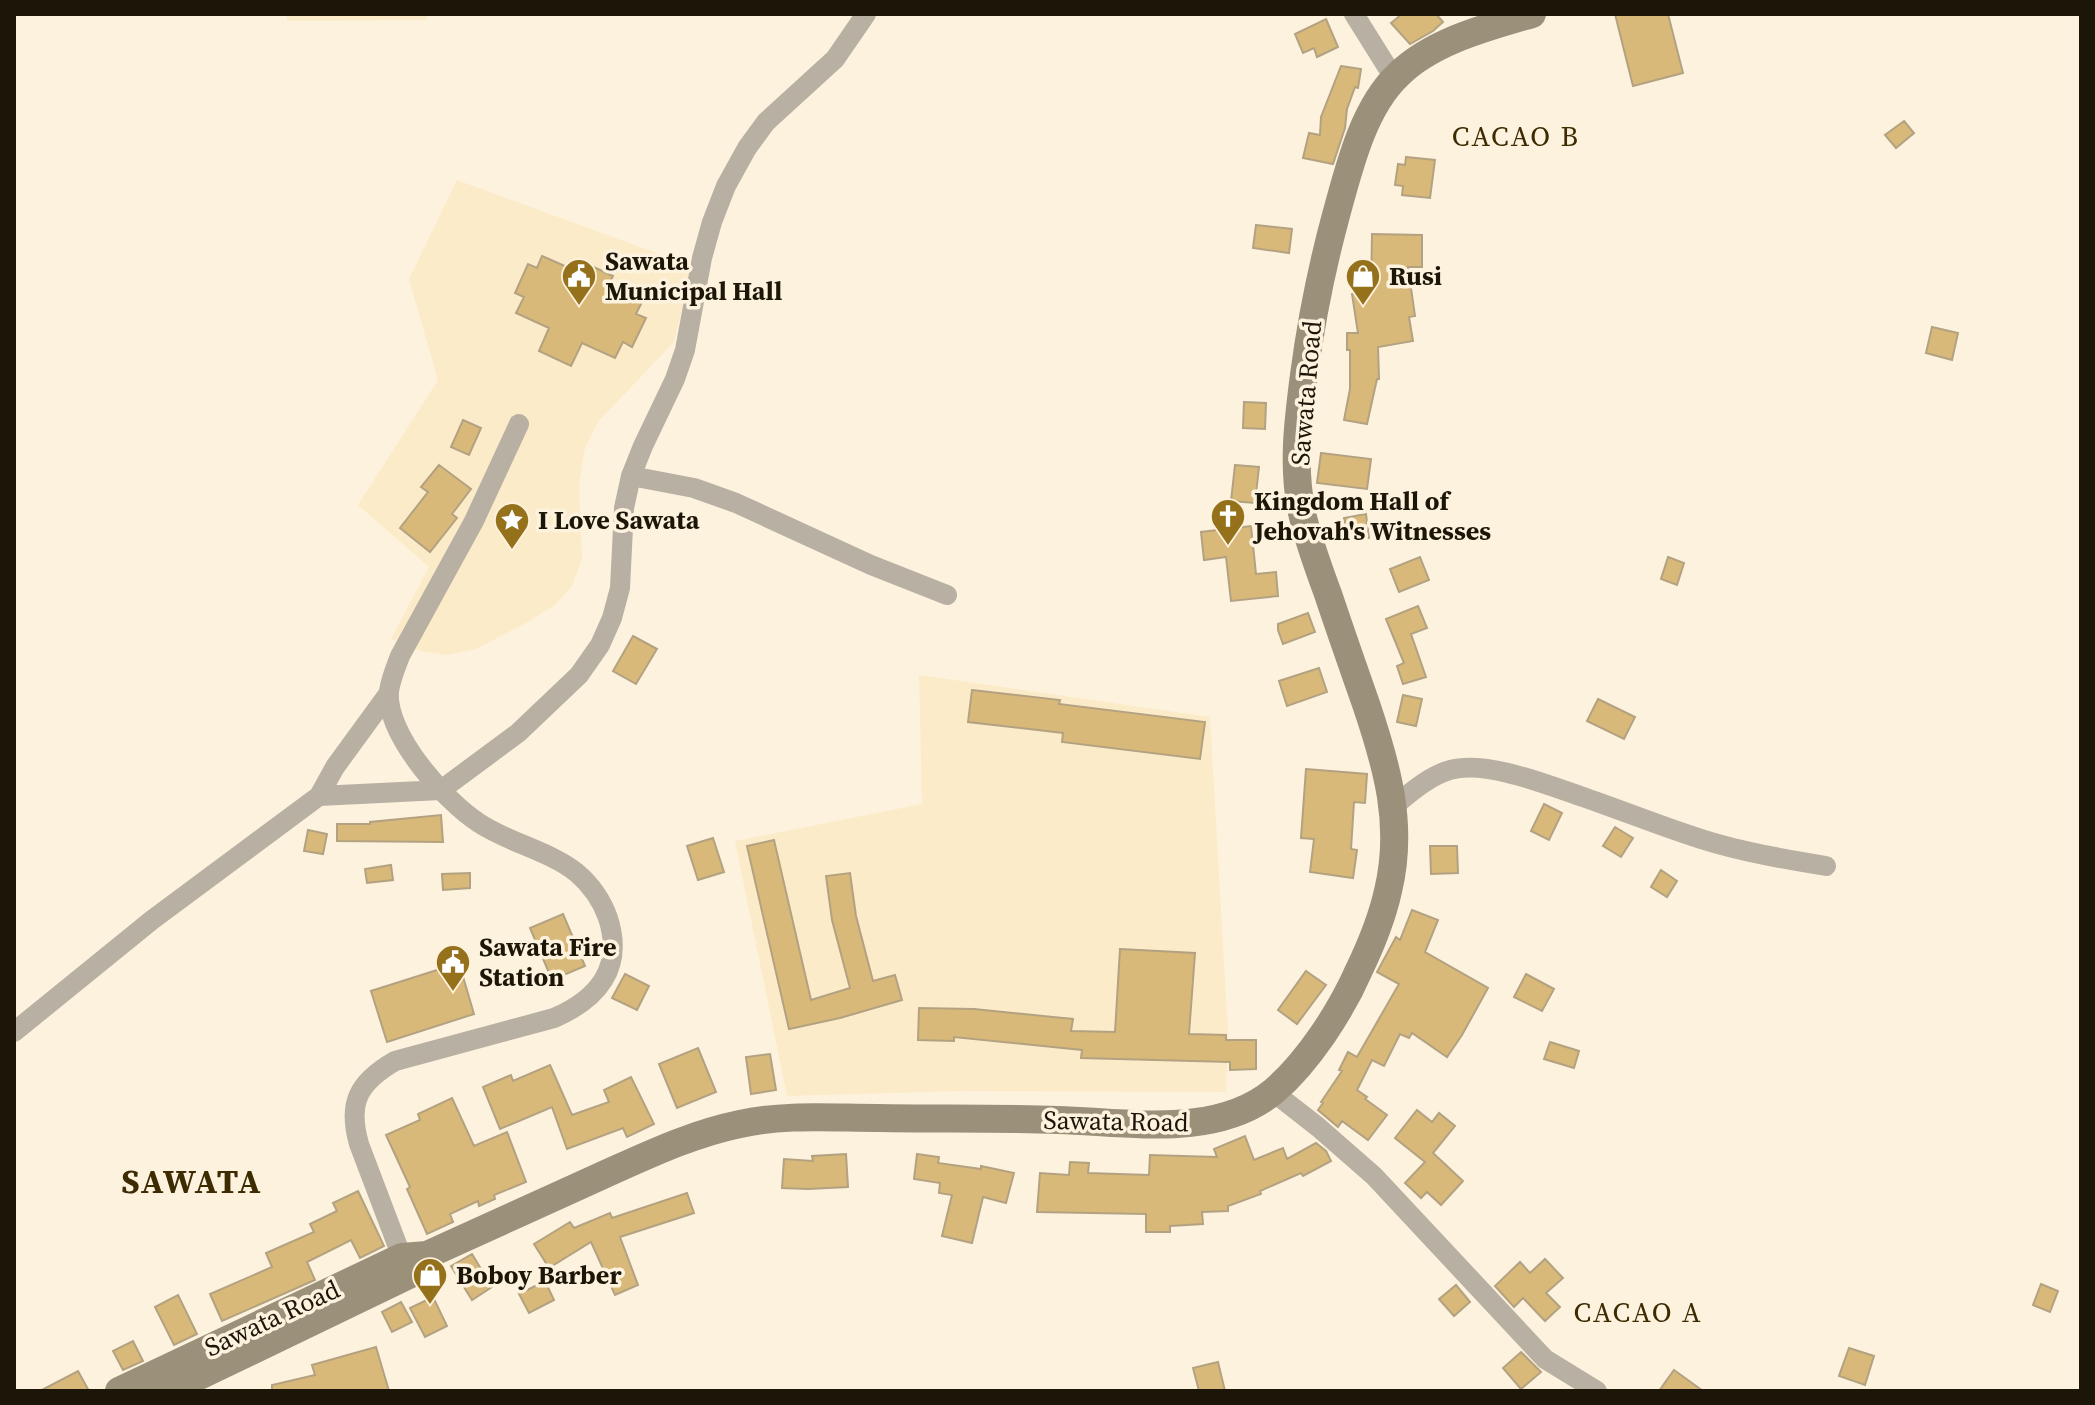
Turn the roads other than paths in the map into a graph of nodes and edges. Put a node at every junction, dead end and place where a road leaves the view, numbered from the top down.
1 (866, 14) edge
2 (1354, 14) edge
3 (1532, 14) edge
4 (1394, 78) junction
5 (519, 424) dead end
6 (631, 476) junction
7 (947, 595) dead end
8 (389, 693) junction
9 (441, 790) junction
10 (319, 796) junction
11 (1394, 806) junction
12 (1826, 866) dead end
13 (14, 1032) edge
14 (1273, 1092) junction
15 (413, 1262) junction
16 (119, 1391) edge
17 (168, 1391) edge
18 (1597, 1391) edge

1 - 6 street
2 - 4 street
3 - 4 main road, Sawata Road
4 - 11 main road, Sawata Road
5 - 8 street
6 - 7 street
6 - 9 street
8 - 9 street
8 - 10 street
9 - 10 street
9 - 15 street
10 - 13 street
11 - 12 street
11 - 14 main road, Sawata Road
14 - 15 main road, Sawata Road
14 - 18 street
15 - 16 main road, Sawata Road
15 - 17 main road, Sawata Road

